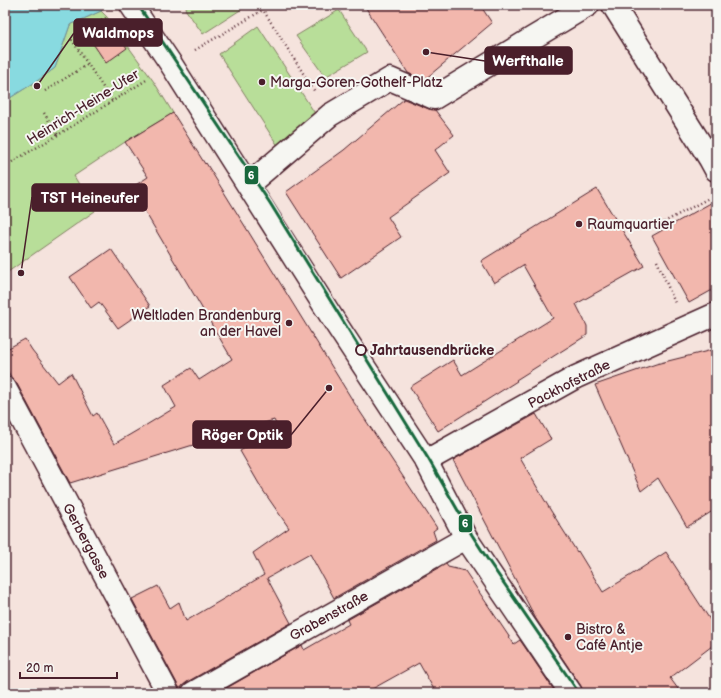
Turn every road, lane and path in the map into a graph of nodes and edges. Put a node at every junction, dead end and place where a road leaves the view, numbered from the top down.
1 (131, 5) edge
2 (260, 5) edge
3 (588, 5) edge
4 (613, 5) edge
5 (263, 10) junction
6 (107, 17) dead end
7 (88, 64) junction
8 (171, 64) junction
9 (45, 91) dead end
10 (112, 100) junction
11 (44, 114) dead end
12 (330, 115) junction
13 (58, 135) junction
14 (5, 166) edge
15 (716, 170) edge
16 (248, 185) junction
17 (710, 197) dead end
18 (657, 226) dead end
19 (657, 261) dead end
20 (716, 314) edge
21 (686, 328) junction
22 (5, 388) edge
23 (426, 461) junction
24 (466, 538) junction
25 (168, 693) edge
26 (192, 693) edge
27 (571, 693) edge

1 - 8 street
2 - 5 path
3 - 12 street
4 - 15 street
5 - 8 path, Heinrich-Heine-Ufer
5 - 12 path
6 - 7 path
7 - 9 path
7 - 10 path
8 - 10 path, Heinrich-Heine-Ufer
8 - 16 street
10 - 13 path, Heinrich-Heine-Ufer
11 - 13 path
12 - 16 street
13 - 14 path, Heinrich-Heine-Ufer
16 - 23 street
17 - 18 path
19 - 21 path
20 - 21 street, Packhofstraße
21 - 23 street, Packhofstraße
22 - 25 street, Gerbergasse
23 - 24 street
24 - 26 street, Grabenstraße
24 - 27 street

